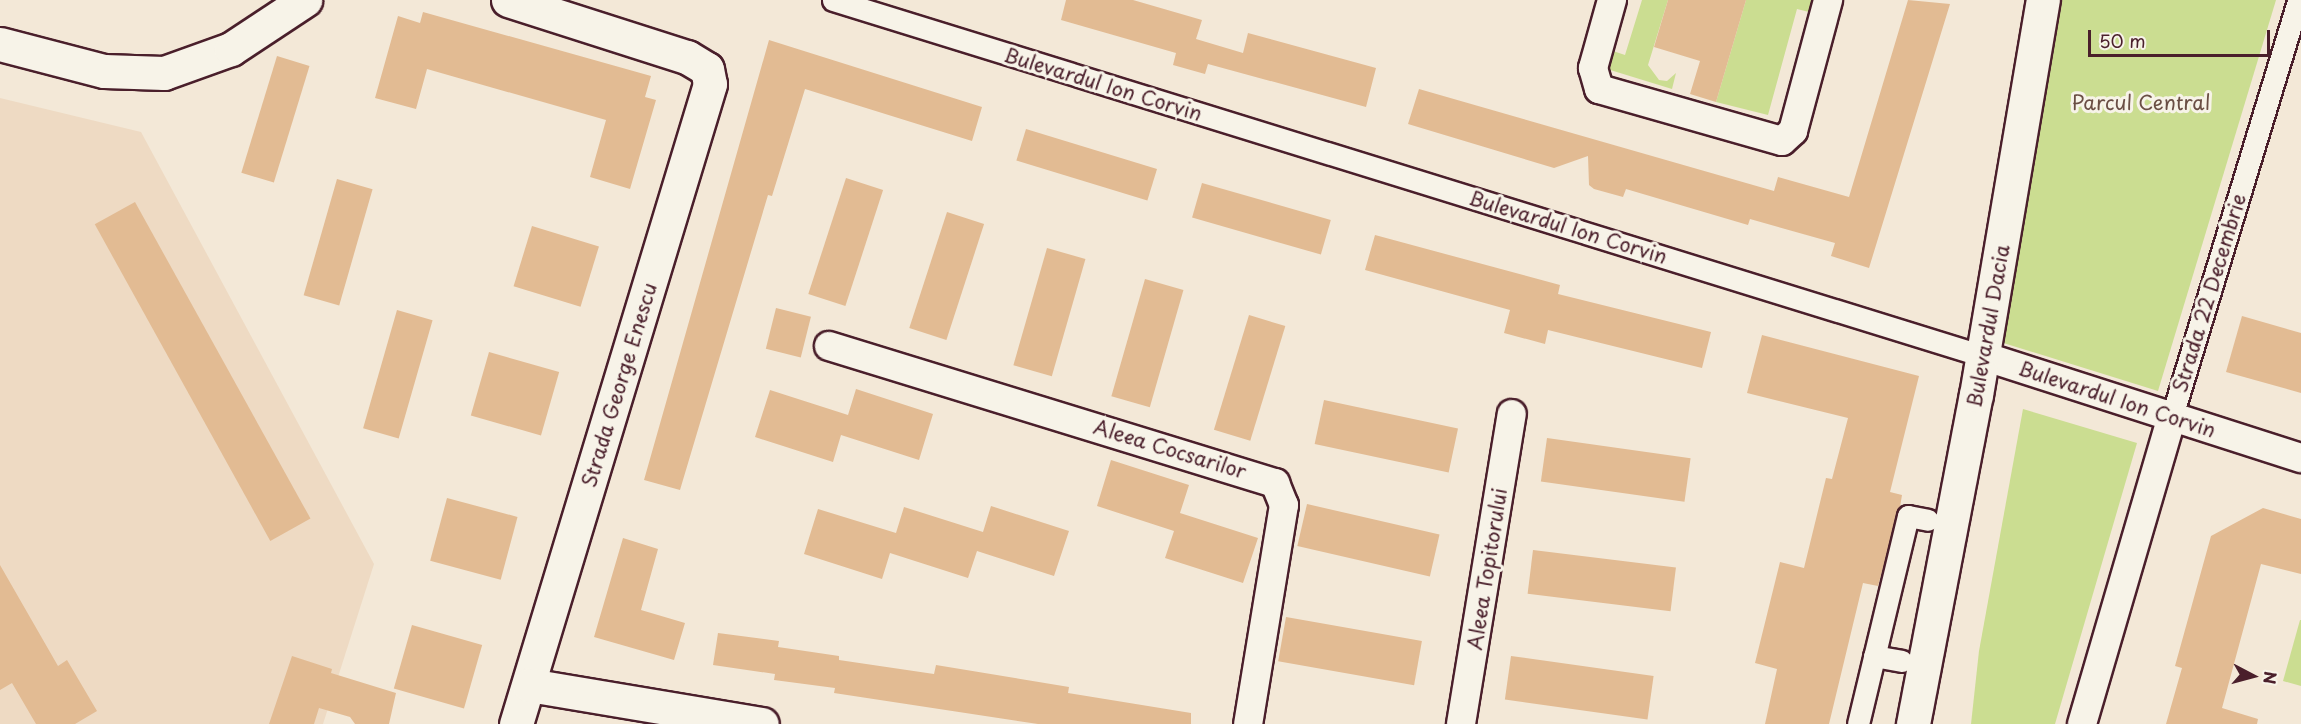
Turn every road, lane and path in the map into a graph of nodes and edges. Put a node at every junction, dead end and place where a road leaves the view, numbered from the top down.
1 (305, 0) edge
2 (508, 0) edge
3 (833, 0) edge
4 (1612, 0) edge
5 (1828, 0) edge
6 (2043, 0) edge
7 (2298, 0) edge
8 (0, 44) edge
9 (829, 346) dead end
10 (1983, 356) junction
11 (1512, 414) dead end
12 (2172, 416) junction
13 (2301, 458) edge
14 (1928, 520) dead end
15 (1875, 656) junction
16 (1915, 656) junction
17 (529, 685) junction
18 (657, 716) edge
19 (516, 724) edge
20 (762, 724) edge
21 (1248, 724) edge
22 (1461, 724) edge
23 (1858, 724) edge
24 (1912, 724) edge
25 (1933, 724) edge
26 (2082, 724) edge

1 - 8 street
2 - 17 street, Strada George Enescu
3 - 10 street, Bulevardul Ion Corvin
4 - 5 street
6 - 10 street, Bulevardul Dacia
7 - 12 street, Strada 22 Decembrie
9 - 21 street, Aleea Cocsarilor
10 - 12 street, Bulevardul Ion Corvin
10 - 16 street, Bulevardul Dacia
11 - 22 street, Aleea Topitorului
12 - 13 street, Bulevardul Ion Corvin
12 - 26 street, Strada 22 Decembrie
14 - 15 street
15 - 16 street
15 - 23 street
16 - 24 street, Bulevardul Dacia
16 - 25 street, Bulevardul Dacia
17 - 18 street
17 - 19 street, Strada George Enescu
18 - 20 street

